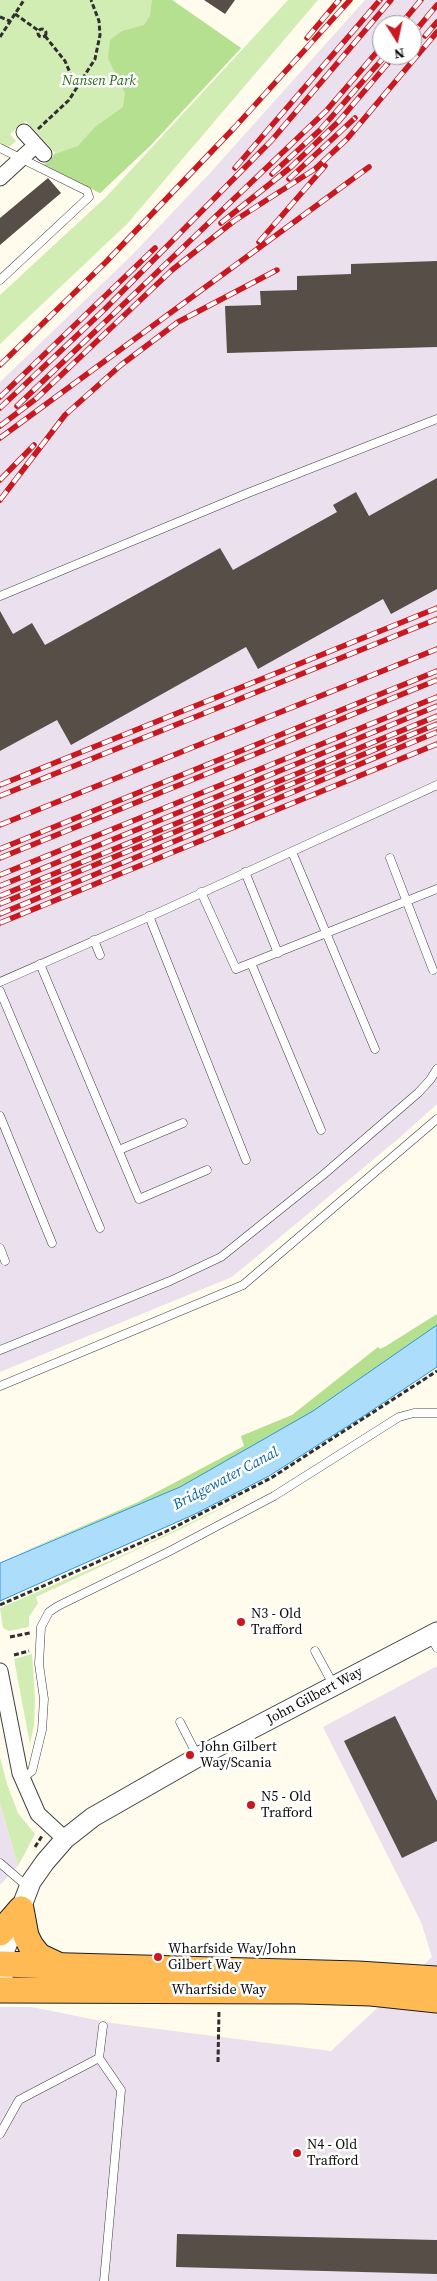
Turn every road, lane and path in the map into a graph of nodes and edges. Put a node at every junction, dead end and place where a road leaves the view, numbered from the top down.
1 (24, 0) edge
2 (91, 0) edge
3 (15, 14) junction
4 (0, 17) edge
5 (10, 21) junction
6 (0, 37) edge
7 (77, 89) junction
8 (33, 142) joint
9 (0, 148) edge
10 (20, 158) junction
11 (0, 178) edge
12 (0, 280) edge
13 (437, 419) edge
14 (0, 596) edge
15 (437, 785) edge
16 (292, 852) junction
17 (390, 858) dead end
18 (245, 872) junction
19 (437, 889) edge
20 (201, 892) junction
21 (407, 901) junction
22 (149, 916) junction
23 (327, 933) junction
24 (94, 940) junction
25 (278, 953) junction
26 (100, 955) dead end
27 (252, 963) junction
28 (40, 964) junction
29 (433, 970) dead end
30 (0, 982) edge
31 (0, 991) edge
32 (375, 1048) dead end
33 (437, 1069) edge
34 (0, 1116) edge
35 (437, 1119) edge
36 (183, 1123) dead end
37 (321, 1130) dead end
38 (118, 1150) junction
39 (246, 1160) dead end
40 (207, 1170) dead end
41 (100, 1228) dead end
42 (52, 1243) dead end
43 (0, 1248) edge
44 (5, 1262) dead end
45 (0, 1350) edge
46 (437, 1371) edge
47 (0, 1386) edge
48 (437, 1413) edge
49 (0, 1605) edge
50 (30, 1633) dead end
51 (10, 1637) dead end
52 (435, 1639) edge
53 (32, 1650) dead end
54 (315, 1651) dead end
55 (14, 1654) dead end
56 (0, 1671) edge
57 (334, 1686) junction
58 (180, 1722) dead end
59 (198, 1757) junction
60 (22, 1779) junction
61 (65, 1839) junction
62 (0, 1863) edge
63 (25, 1898) junction
64 (0, 1933) edge
65 (1, 1964) edge
66 (58, 1965) junction
67 (437, 1979) edge
68 (219, 1989) junction
69 (1, 1990) edge
70 (437, 2000) edge
71 (103, 2026) dead end
72 (99, 2058) junction
73 (218, 2062) dead end
74 (0, 2134) edge
75 (104, 2281) edge

1 - 3 path
2 - 7 path
3 - 5 path
3 - 7 path
4 - 5 path
5 - 6 path
7 - 8 path
8 - 10 street
9 - 10 lane
10 - 11 street
10 - 12 lane
13 - 14 lane
15 - 16 lane
16 - 18 lane
16 - 23 lane
17 - 21 lane
18 - 20 lane
18 - 25 lane
19 - 21 lane
20 - 22 lane
20 - 27 lane
21 - 23 lane
21 - 29 lane
22 - 24 lane
22 - 39 lane
23 - 25 lane
23 - 32 lane
24 - 26 lane
24 - 28 lane
25 - 27 lane
27 - 37 lane
28 - 30 lane
28 - 38 lane
31 - 41 lane
33 - 45 lane
34 - 42 lane
35 - 47 lane
36 - 38 lane
38 - 40 lane
43 - 44 lane
46 - 49 path
48 - 60 lane
50 - 51 path
52 - 57 street, John Gilbert Way
53 - 55 path
54 - 57 lane
56 - 60 street
57 - 59 street, John Gilbert Way
58 - 59 lane
59 - 61 street, John Gilbert Way
60 - 61 street
61 - 63 street, John Gilbert Way
62 - 63 lane
63 - 64 highway
63 - 65 street, John Gilbert Way
63 - 66 highway
65 - 66 highway, Wharfside Way
65 - 69 street, John Gilbert Way
66 - 67 highway, Wharfside Way
68 - 69 highway, Wharfside Way
68 - 70 highway, Wharfside Way
68 - 73 path
71 - 72 lane
72 - 74 lane
72 - 75 lane

